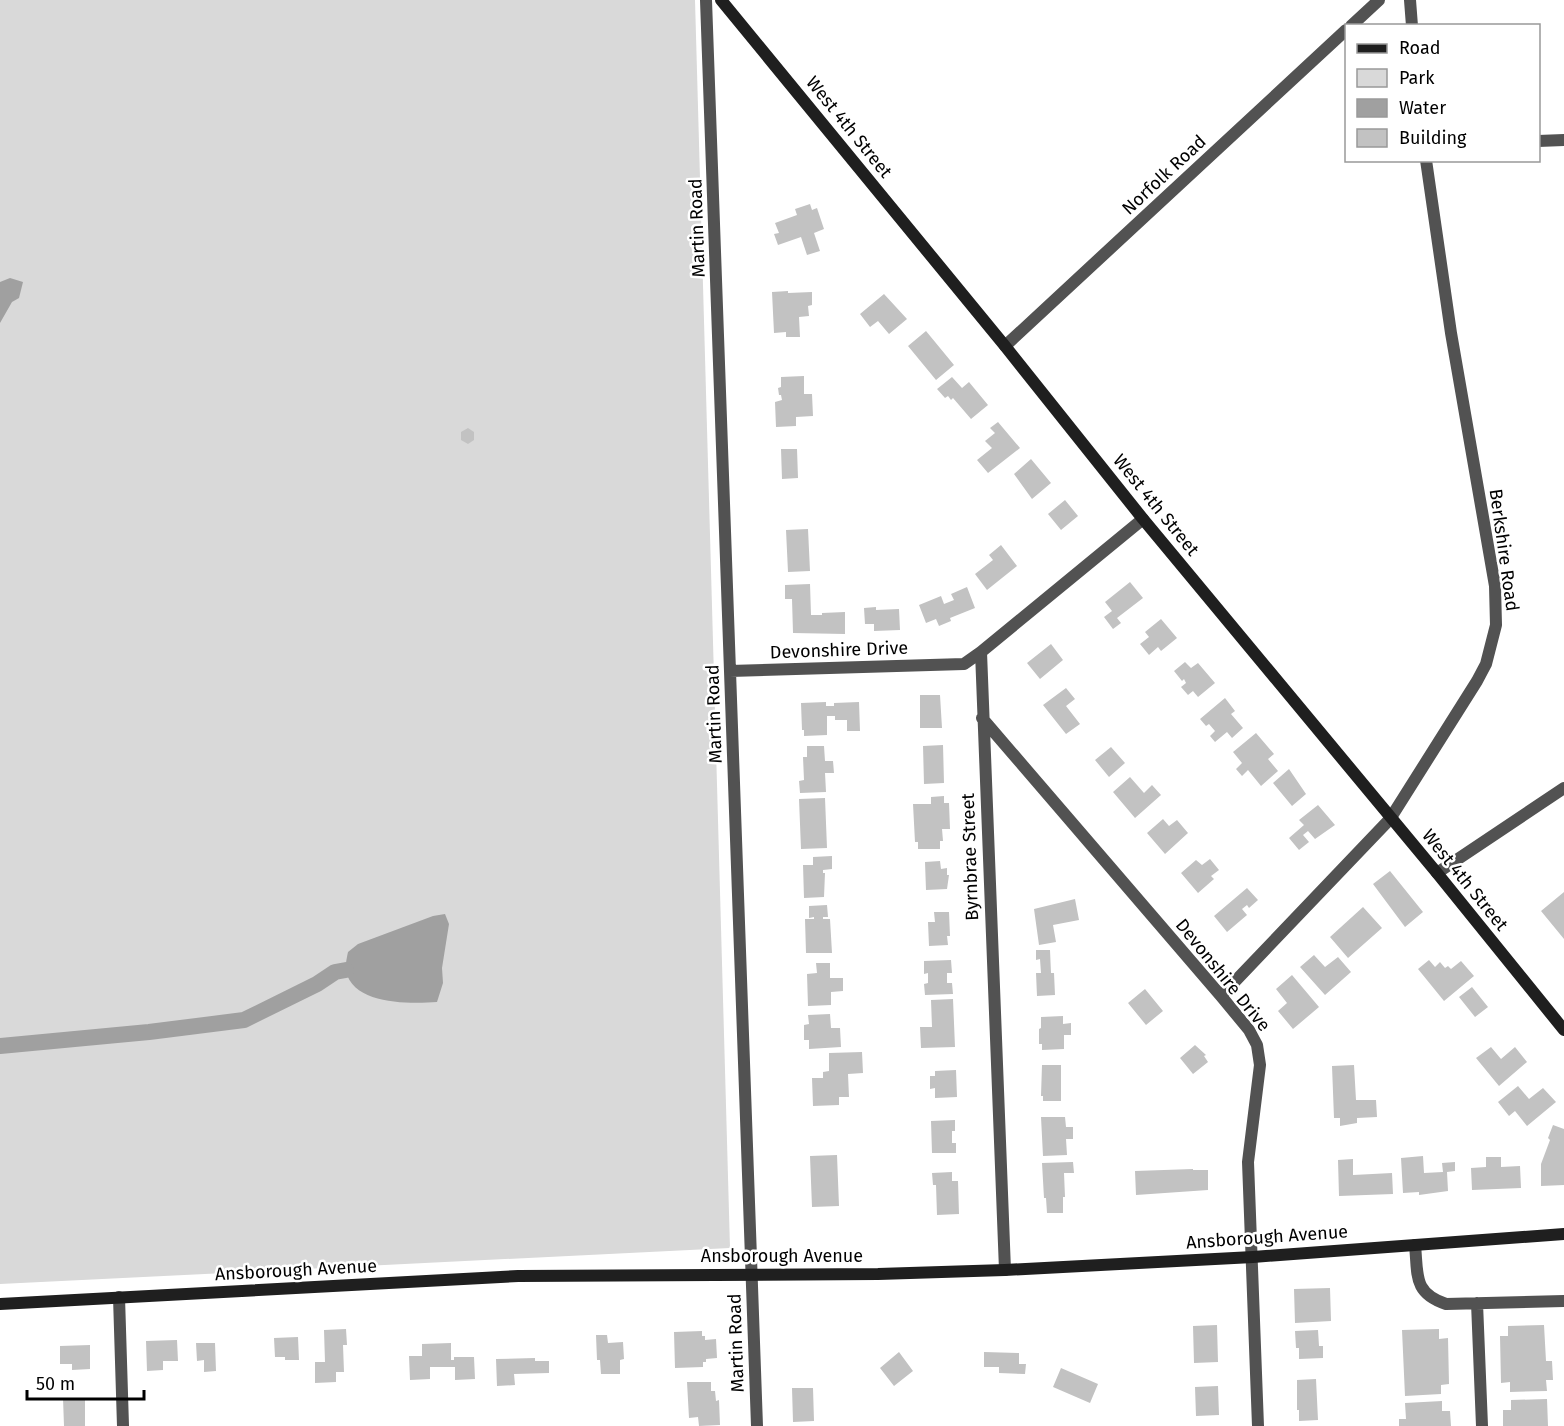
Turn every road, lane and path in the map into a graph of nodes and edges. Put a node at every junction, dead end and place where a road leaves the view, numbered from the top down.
1 (706, 0) edge
2 (721, 0) edge
3 (1379, 0) edge
4 (1410, 0) edge
5 (1354, 24) edge
6 (1412, 24) edge
7 (1345, 32) edge
8 (1564, 140) edge
9 (1540, 141) edge
10 (1425, 162) edge
11 (1005, 346) junction
12 (1143, 519) junction
13 (981, 652) junction
14 (730, 671) junction
15 (982, 718) junction
16 (1564, 788) edge
17 (1390, 819) junction
18 (1437, 873) junction
19 (1221, 996) junction
20 (1564, 1030) edge
21 (1564, 1234) edge
22 (1415, 1245) junction
23 (1253, 1257) junction
24 (1005, 1270) junction
25 (752, 1274) junction
26 (118, 1297) junction
27 (1564, 1301) edge
28 (0, 1304) edge
29 (1478, 1304) junction
30 (123, 1426) edge
31 (757, 1426) edge
32 (1258, 1426) edge
33 (1482, 1426) edge

1 - 14 street, Martin Road
2 - 11 main road, West 4th Street
3 - 5 street
4 - 6 street
7 - 11 street, Norfolk Road
8 - 9 street
10 - 17 street, Berkshire Road
11 - 12 main road, West 4th Street
12 - 13 street
12 - 17 main road, West 4th Street
13 - 14 street, Devonshire Drive
13 - 15 street, Byrnbrae Street
14 - 25 street, Martin Road
15 - 19 street, Devonshire Drive
15 - 24 street, Byrnbrae Street
16 - 18 street
17 - 18 main road, West 4th Street
17 - 19 street, Berkshire Road
18 - 20 main road, West 4th Street
19 - 23 street, Devonshire Drive
21 - 22 main road, Ansborough Avenue
22 - 23 main road, Ansborough Avenue
22 - 29 street
23 - 24 main road, Ansborough Avenue
23 - 32 street, Devonshire Drive
24 - 25 main road, Ansborough Avenue
25 - 26 main road, Ansborough Avenue
25 - 31 street, Martin Road
26 - 28 main road, Ansborough Avenue
26 - 30 street
27 - 29 street
29 - 33 street

